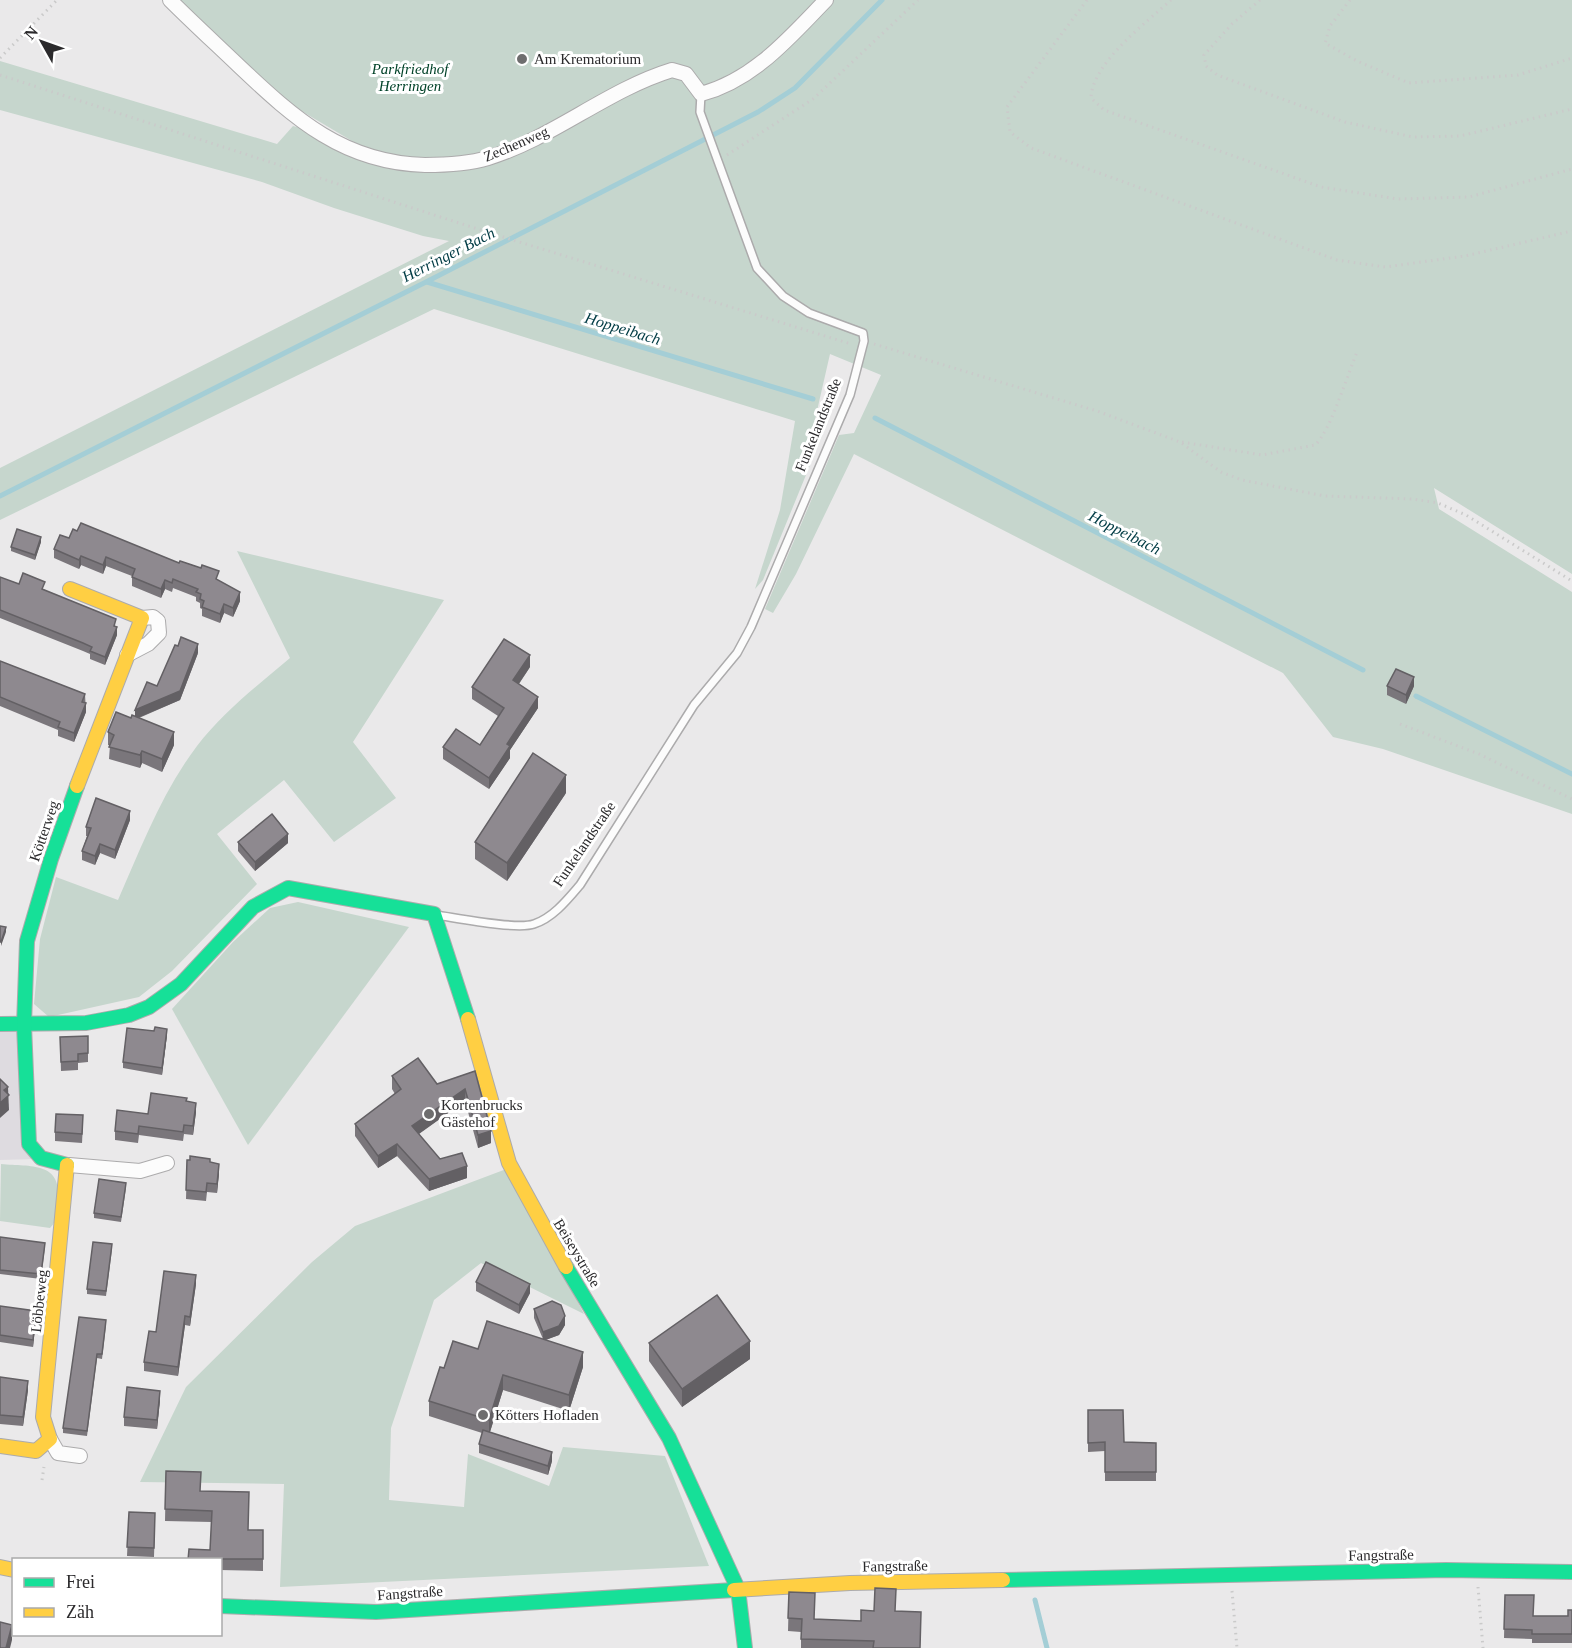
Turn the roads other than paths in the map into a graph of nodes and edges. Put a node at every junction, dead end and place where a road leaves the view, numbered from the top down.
1 (170, 0) edge
2 (826, 0) edge
3 (701, 94) junction
4 (70, 590) dead end
5 (142, 618) junction
6 (127, 656) junction
7 (434, 914) junction
8 (0, 1024) edge
9 (24, 1025) junction
10 (167, 1163) dead end
11 (69, 1165) junction
12 (50, 1438) junction
13 (0, 1446) edge
14 (80, 1456) dead end
15 (1572, 1572) edge
16 (738, 1589) junction
17 (222, 1606) edge
18 (746, 1648) edge

1 - 3 street, Zechenweg
2 - 3 street
3 - 7 lane, Funkelandstraße
4 - 5 street
5 - 6 street, Kötterweg
5 - 6 street
6 - 9 street, Kötterweg
7 - 9 street, Funkelandstraße
7 - 16 street, Beiseystraße
8 - 9 street, Funkelandstraße
9 - 11 street
10 - 11 street
11 - 12 street, Löbbeweg
12 - 13 street
12 - 14 street
15 - 16 street, Fangstraße
16 - 17 street, Fangstraße
16 - 18 street, Beiseystraße

